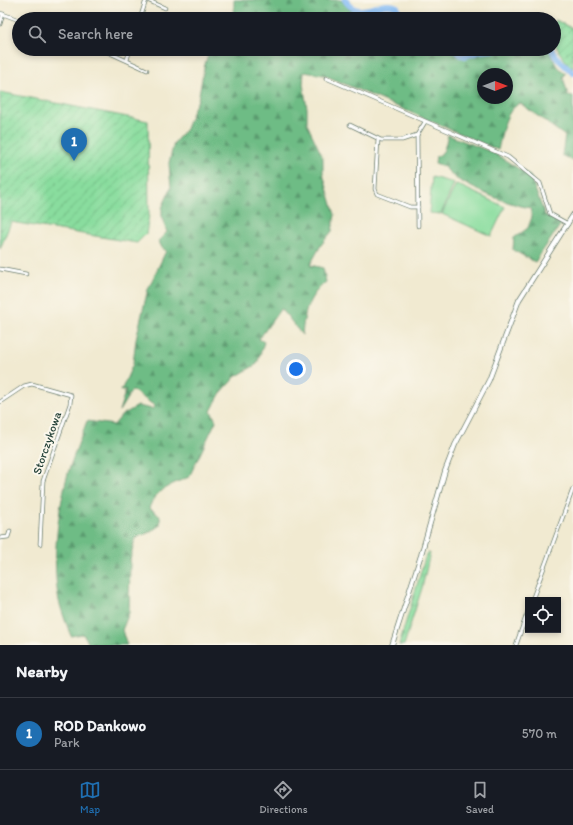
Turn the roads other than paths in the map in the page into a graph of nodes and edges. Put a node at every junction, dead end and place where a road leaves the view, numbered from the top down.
1 (146, 0) edge
2 (165, 8) dead end
3 (142, 12) edge
4 (1, 14) edge
5 (12, 18) edge
6 (0, 24) edge
7 (118, 56) edge
8 (128, 56) edge
9 (127, 60) junction
10 (147, 70) dead end
11 (326, 78) dead end
12 (425, 122) junction
13 (350, 125) dead end
14 (417, 135) junction
15 (378, 139) junction
16 (418, 207) junction
17 (573, 216) edge
18 (568, 224) junction
19 (418, 226) dead end
20 (0, 269) edge
21 (26, 274) dead end
22 (0, 402) edge
23 (573, 489) edge
24 (10, 532) dead end
25 (0, 538) edge
26 (40, 544) dead end
27 (533, 597) edge
28 (525, 620) edge
29 (392, 645) edge
30 (516, 645) edge

1 - 2 street
1 - 3 street
4 - 5 street
4 - 6 street
7 - 9 street
8 - 9 street
9 - 10 street
11 - 12 street
12 - 14 street
12 - 18 street
13 - 15 street
14 - 15 street
14 - 16 street
15 - 16 street
16 - 19 street
17 - 18 main road
18 - 29 main road
20 - 21 street
22 - 26 street, Storczykowa
23 - 27 street
24 - 25 street
28 - 30 street

